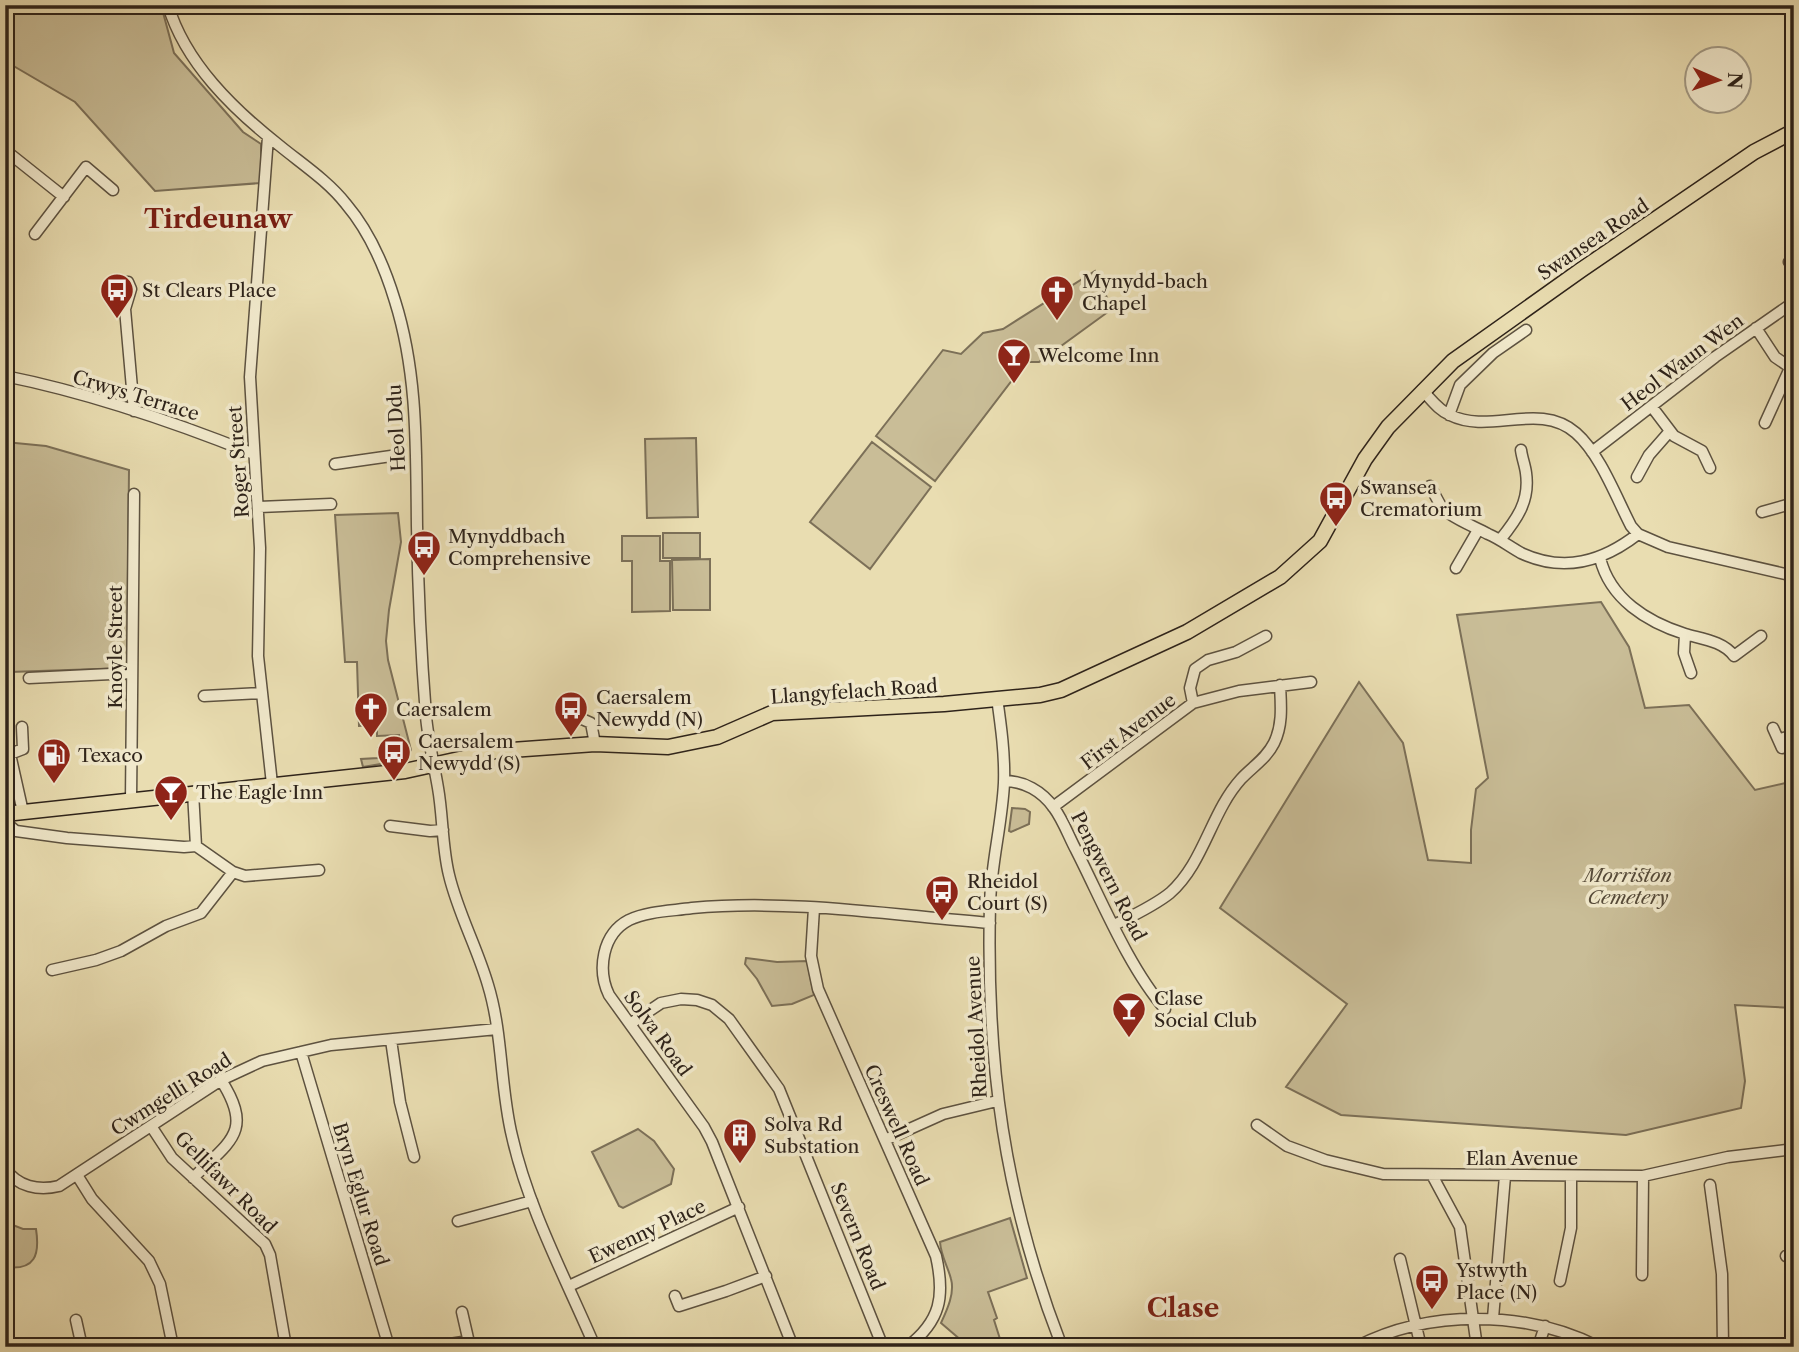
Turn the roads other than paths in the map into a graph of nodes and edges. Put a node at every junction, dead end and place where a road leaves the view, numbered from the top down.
1 (169, 5) edge
2 (1794, 131) edge
3 (268, 137) junction
4 (5, 150) edge
5 (113, 190) dead end
6 (64, 197) junction
7 (35, 234) dead end
8 (1794, 302) edge
9 (125, 309) dead end
10 (1756, 328) junction
11 (1526, 330) dead end
12 (1792, 369) edge
13 (5, 376) edge
14 (1422, 390) junction
15 (1652, 407) junction
16 (134, 411) junction
17 (1449, 415) junction
18 (1765, 423) dead end
19 (1670, 431) junction
20 (1521, 450) dead end
21 (1592, 452) junction
22 (254, 454) junction
23 (398, 455) dead end
24 (335, 464) dead end
25 (1710, 468) dead end
26 (1637, 477) dead end
27 (1430, 486) dead end
28 (134, 494) dead end
29 (1794, 503) edge
30 (313, 504) junction
31 (331, 504) dead end
32 (259, 507) junction
33 (1762, 512) dead end
34 (314, 518) dead end
35 (1478, 530) junction
36 (1638, 534) junction
37 (1500, 540) junction
38 (1600, 558) junction
39 (1456, 568) dead end
40 (1794, 576) edge
41 (1685, 634) junction
42 (1266, 636) dead end
43 (1761, 636) dead end
44 (132, 673) junction
45 (1690, 673) dead end
46 (29, 678) dead end
47 (1311, 682) dead end
48 (1280, 685) junction
49 (262, 692) junction
50 (204, 696) dead end
51 (997, 698) junction
52 (1193, 703) junction
53 (572, 720) dead end
54 (22, 727) dead end
55 (1773, 728) dead end
56 (1794, 735) edge
57 (595, 744) junction
58 (432, 765) junction
59 (1004, 780) junction
60 (272, 784) junction
61 (193, 793) junction
62 (131, 800) junction
63 (1053, 807) junction
64 (23, 812) junction
65 (5, 814) edge
66 (5, 822) edge
67 (390, 826) dead end
68 (443, 830) junction
69 (196, 846) junction
70 (319, 870) dead end
71 (233, 872) junction
72 (814, 908) junction
73 (990, 923) junction
74 (1114, 925) junction
75 (52, 970) dead end
76 (1165, 1009) dead end
77 (630, 1024) junction
78 (497, 1029) junction
79 (391, 1040) junction
80 (301, 1052) junction
81 (221, 1080) junction
82 (997, 1101) junction
83 (1257, 1125) dead end
84 (151, 1126) junction
85 (885, 1140) junction
86 (1794, 1149) edge
87 (414, 1157) dead end
88 (5, 1168) edge
89 (77, 1175) junction
90 (1432, 1175) junction
91 (1505, 1176) junction
92 (1643, 1176) junction
93 (1571, 1177) junction
94 (193, 1178) junction
95 (1710, 1185) dead end
96 (532, 1201) junction
97 (739, 1207) junction
98 (458, 1221) dead end
99 (1400, 1259) dead end
100 (1642, 1275) dead end
101 (766, 1276) junction
102 (1794, 1279) edge
103 (1560, 1281) dead end
104 (569, 1286) junction
105 (675, 1296) dead end
106 (462, 1312) dead end
107 (1493, 1318) junction
108 (76, 1320) dead end
109 (1473, 1320) junction
110 (1415, 1326) junction
111 (1545, 1326) junction
112 (1794, 1333) edge
113 (469, 1344) edge
114 (82, 1347) edge
115 (173, 1347) edge
116 (286, 1347) edge
117 (388, 1347) edge
118 (430, 1347) edge
119 (595, 1347) edge
120 (793, 1347) edge
121 (883, 1347) edge
122 (907, 1347) edge
123 (1062, 1347) edge
124 (1356, 1347) edge
125 (1421, 1347) edge
126 (1477, 1347) edge
127 (1538, 1347) edge
128 (1599, 1347) edge
129 (1723, 1347) edge

1 - 3 street, Heol Ddu
2 - 14 main road, Swansea Road
3 - 22 street, Roger Street
3 - 58 street, Heol Ddu
4 - 6 street
5 - 6 street
6 - 7 street
8 - 10 street, Heol Waun Wen
9 - 16 street
10 - 12 street
10 - 15 street, Heol Waun Wen
11 - 17 street
12 - 18 street
13 - 16 street, Crwys Terrace
14 - 17 street
14 - 51 main road, Llangyfelach Road
15 - 19 street
15 - 21 street, Heol Waun Wen
16 - 22 street, Crwys Terrace
17 - 21 street
19 - 25 street
19 - 26 street
20 - 37 street
21 - 36 street
22 - 32 street, Roger Street
23 - 24 street
27 - 35 street
28 - 44 street, Knoyle Street
29 - 33 street
30 - 31 street
30 - 32 street
30 - 34 street
32 - 49 street, Roger Street
35 - 37 street
35 - 39 street
36 - 38 street
36 - 40 street
37 - 38 street
38 - 41 street
41 - 43 street
41 - 45 street
42 - 52 street
44 - 46 street
44 - 62 street, Knoyle Street
47 - 48 street, First Avenue
48 - 52 street, First Avenue
48 - 74 street
49 - 50 street
49 - 60 street, Roger Street
51 - 57 main road, Llangyfelach Road
51 - 59 street, Rheidol Avenue
52 - 63 street, First Avenue
53 - 57 street
54 - 64 street
55 - 56 street
57 - 58 main road, Llangyfelach Road
58 - 60 main road, Llangyfelach Road
58 - 68 street, Heol Ddu
59 - 63 street, Pengwern Road
59 - 73 street, Rheidol Avenue
60 - 61 main road, Llangyfelach Road
61 - 62 main road, Llangyfelach Road
61 - 69 street
62 - 64 main road, Llangyfelach Road
63 - 74 street, Pengwern Road
64 - 65 main road, Llangyfelach Road
66 - 69 street
67 - 68 street
68 - 78 street, Heol Ddu
69 - 71 street
70 - 71 street
71 - 75 street
72 - 73 street, Solva Road
72 - 77 street, Solva Road
72 - 85 street, Creswell Road
73 - 82 street, Rheidol Avenue
74 - 76 street, Pengwern Road
77 - 97 street, Solva Road
77 - 121 street, Severn Road
78 - 79 street, Cwmgelli Road
78 - 96 street, Heol Ddu
79 - 80 street, Cwmgelli Road
79 - 87 street
80 - 81 street, Cwmgelli Road
80 - 117 street, Bryn Eglur Road
81 - 84 street, Cwmgelli Road
81 - 94 street
82 - 85 street
82 - 123 street, Rheidol Avenue
83 - 90 street, Elan Avenue
84 - 89 street, Cwmgelli Road
84 - 94 street, Gellifawr Road
85 - 122 street, Creswell Road
86 - 92 street, Elan Avenue
88 - 89 street, Cwmgelli Road
89 - 115 street
90 - 91 street, Elan Avenue
90 - 109 street
91 - 93 street, Elan Avenue
91 - 107 street
92 - 93 street, Elan Avenue
92 - 100 street
93 - 103 street
94 - 116 street, Gellifawr Road
95 - 129 street
96 - 98 street
96 - 104 street, Heol Ddu
97 - 101 street, Solva Road
97 - 104 street, Ewenny Place
99 - 110 street
101 - 105 street
101 - 120 street, Solva Road
102 - 112 street
104 - 119 street, Heol Ddu
106 - 113 street
107 - 109 street
107 - 111 street
108 - 114 street
109 - 110 street
109 - 126 street
110 - 124 street
110 - 125 street
111 - 127 street
111 - 128 street
113 - 118 street

